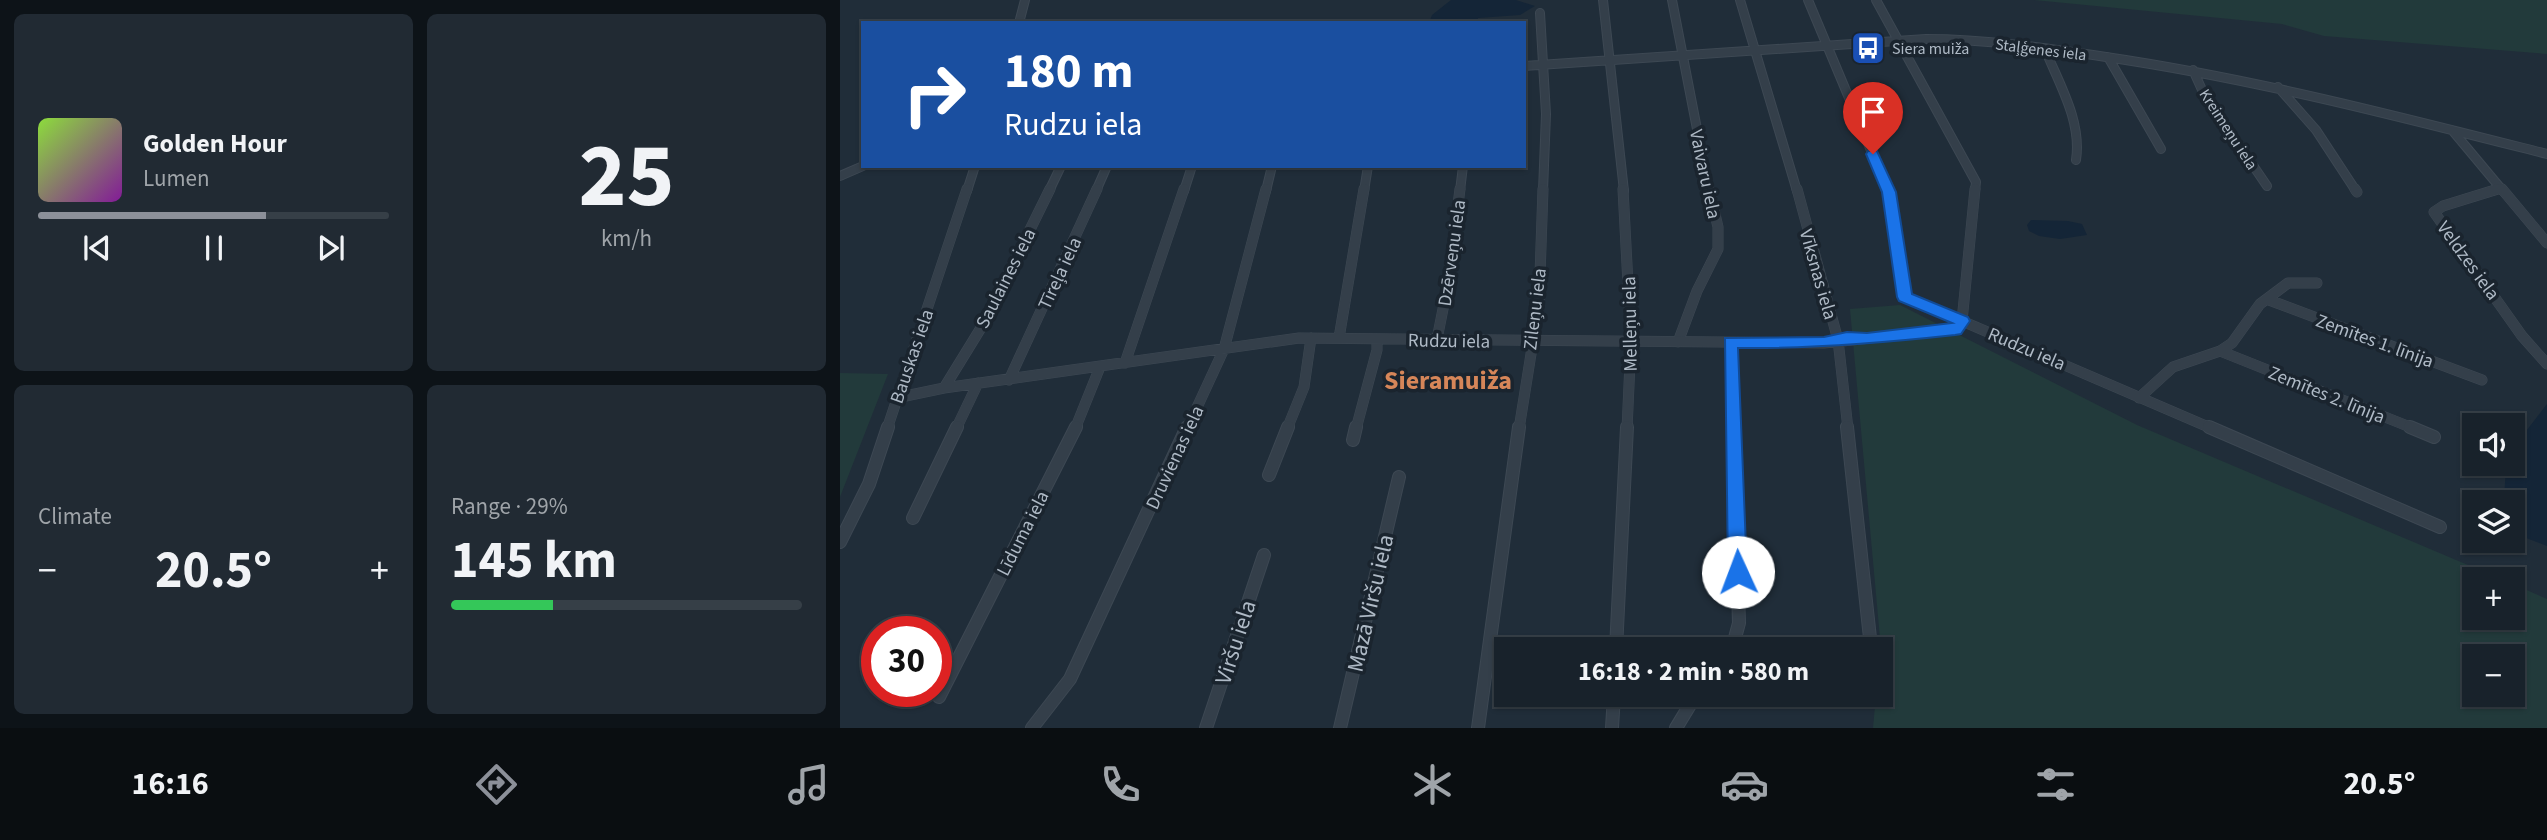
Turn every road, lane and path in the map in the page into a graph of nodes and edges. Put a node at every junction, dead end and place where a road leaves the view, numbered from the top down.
1 (1025, 0) edge
2 (1603, 0) edge
3 (1672, 0) edge
4 (1740, 0) edge
5 (1808, 0) edge
6 (1877, 0) edge
7 (1540, 13) dead end
8 (1020, 21) edge
9 (1899, 41) junction
10 (1826, 47) junction
11 (2045, 49) junction
12 (1754, 52) junction
13 (1682, 56) junction
14 (2108, 57) junction
15 (1611, 61) junction
16 (1544, 65) junction
17 (1526, 66) edge
18 (2193, 70) junction
19 (2278, 87) junction
20 (2452, 130) junction
21 (2161, 149) dead end
22 (2547, 154) edge
23 (2076, 160) dead end
24 (861, 167) edge
25 (974, 168) edge
26 (1060, 168) edge
27 (1106, 168) edge
28 (1191, 168) edge
29 (1271, 168) edge
30 (1368, 168) edge
31 (1463, 168) edge
32 (840, 176) edge
33 (2267, 186) dead end
34 (2501, 188) junction
35 (2357, 192) dead end
36 (2547, 243) edge
37 (2317, 283) dead end
38 (2269, 300) junction
39 (1962, 321) junction
40 (1311, 338) junction
41 (1339, 338) junction
42 (1377, 339) junction
43 (1437, 340) junction
44 (1531, 340) junction
45 (1838, 340) junction
46 (1631, 341) junction
47 (1678, 342) junction
48 (1730, 342) junction
49 (1224, 349) junction
50 (2220, 351) junction
51 (1125, 363) junction
52 (2547, 364) edge
53 (1100, 367) junction
54 (1009, 380) junction
55 (2482, 380) dead end
56 (978, 383) junction
57 (944, 388) junction
58 (896, 398) junction
59 (2138, 398) junction
60 (2434, 438) dead end
61 (1353, 440) dead end
62 (1269, 475) dead end
63 (1399, 477) dead end
64 (913, 518) dead end
65 (2440, 527) dead end
66 (840, 542) edge
67 (1264, 555) dead end
68 (1617, 637) edge
69 (1735, 637) edge
70 (1870, 637) edge
71 (952, 671) edge
72 (1613, 707) edge
73 (1689, 707) edge
74 (1032, 728) edge
75 (1206, 728) edge
76 (1340, 728) edge
77 (1478, 728) edge
78 (1612, 728) edge
79 (1676, 728) edge

1 - 8 street
2 - 15 street, Melleņu iela
3 - 13 street, Vaivaru iela
4 - 12 street, Vīksnas iela
5 - 10 street
6 - 9 street
7 - 16 street, Zileņu iela
9 - 10 street, Staļģenes iela
9 - 11 street, Staļģenes iela
9 - 39 street
10 - 12 street, Staļģenes iela
10 - 39 street
11 - 14 street, Staļģenes iela
11 - 23 street
12 - 13 street, Staļģenes iela
12 - 45 street, Vīksnas iela
13 - 15 street, Staļģenes iela
13 - 47 street, Vaivaru iela
14 - 18 street, Staļģenes iela
14 - 21 street
15 - 16 street, Staļģenes iela
15 - 46 street, Melleņu iela
16 - 17 street, Staļģenes iela
16 - 44 street, Zileņu iela
18 - 19 street, Staļģenes iela
18 - 33 street, Kreimeņu iela
19 - 20 street, Staļģenes iela
19 - 35 street
20 - 22 street, Staļģenes iela
20 - 34 street
24 - 32 street
25 - 58 street, Bauskas iela
26 - 57 street, Saulaines iela
27 - 54 street, Tīreļa iela
28 - 51 street
29 - 49 street, Druvienas iela
30 - 41 street
31 - 43 street, Dzērveņu iela
34 - 36 street
34 - 52 street, Veldzes iela
37 - 38 street
38 - 50 street
38 - 55 street, Zemītes 1. līnija
39 - 45 street, Rudzu iela
39 - 59 street, Rudzu iela
40 - 41 street, Rudzu iela
40 - 49 street, Rudzu iela
40 - 62 street
41 - 42 street, Rudzu iela
42 - 43 street, Rudzu iela
42 - 61 street
43 - 44 street, Rudzu iela
44 - 46 street, Rudzu iela
44 - 77 street, Zileņu iela
45 - 48 street, Rudzu iela
45 - 70 street, Vīksnas iela
46 - 47 street, Rudzu iela
46 - 68 street, Melleņu iela
47 - 48 street, Rudzu iela
48 - 69 street
49 - 51 street, Rudzu iela
49 - 74 street, Druvienas iela
50 - 59 street
50 - 60 street, Zemītes 2. līnija
51 - 53 street, Rudzu iela
53 - 54 street, Rudzu iela
53 - 71 street, Līduma iela
54 - 56 street, Rudzu iela
56 - 57 street, Rudzu iela
56 - 64 street
57 - 58 street, Rudzu iela
58 - 66 street, Bauskas iela
59 - 65 street, Rudzu iela
63 - 76 street, Mazā Viršu iela
67 - 75 street, Viršu iela
72 - 78 street
73 - 79 street

